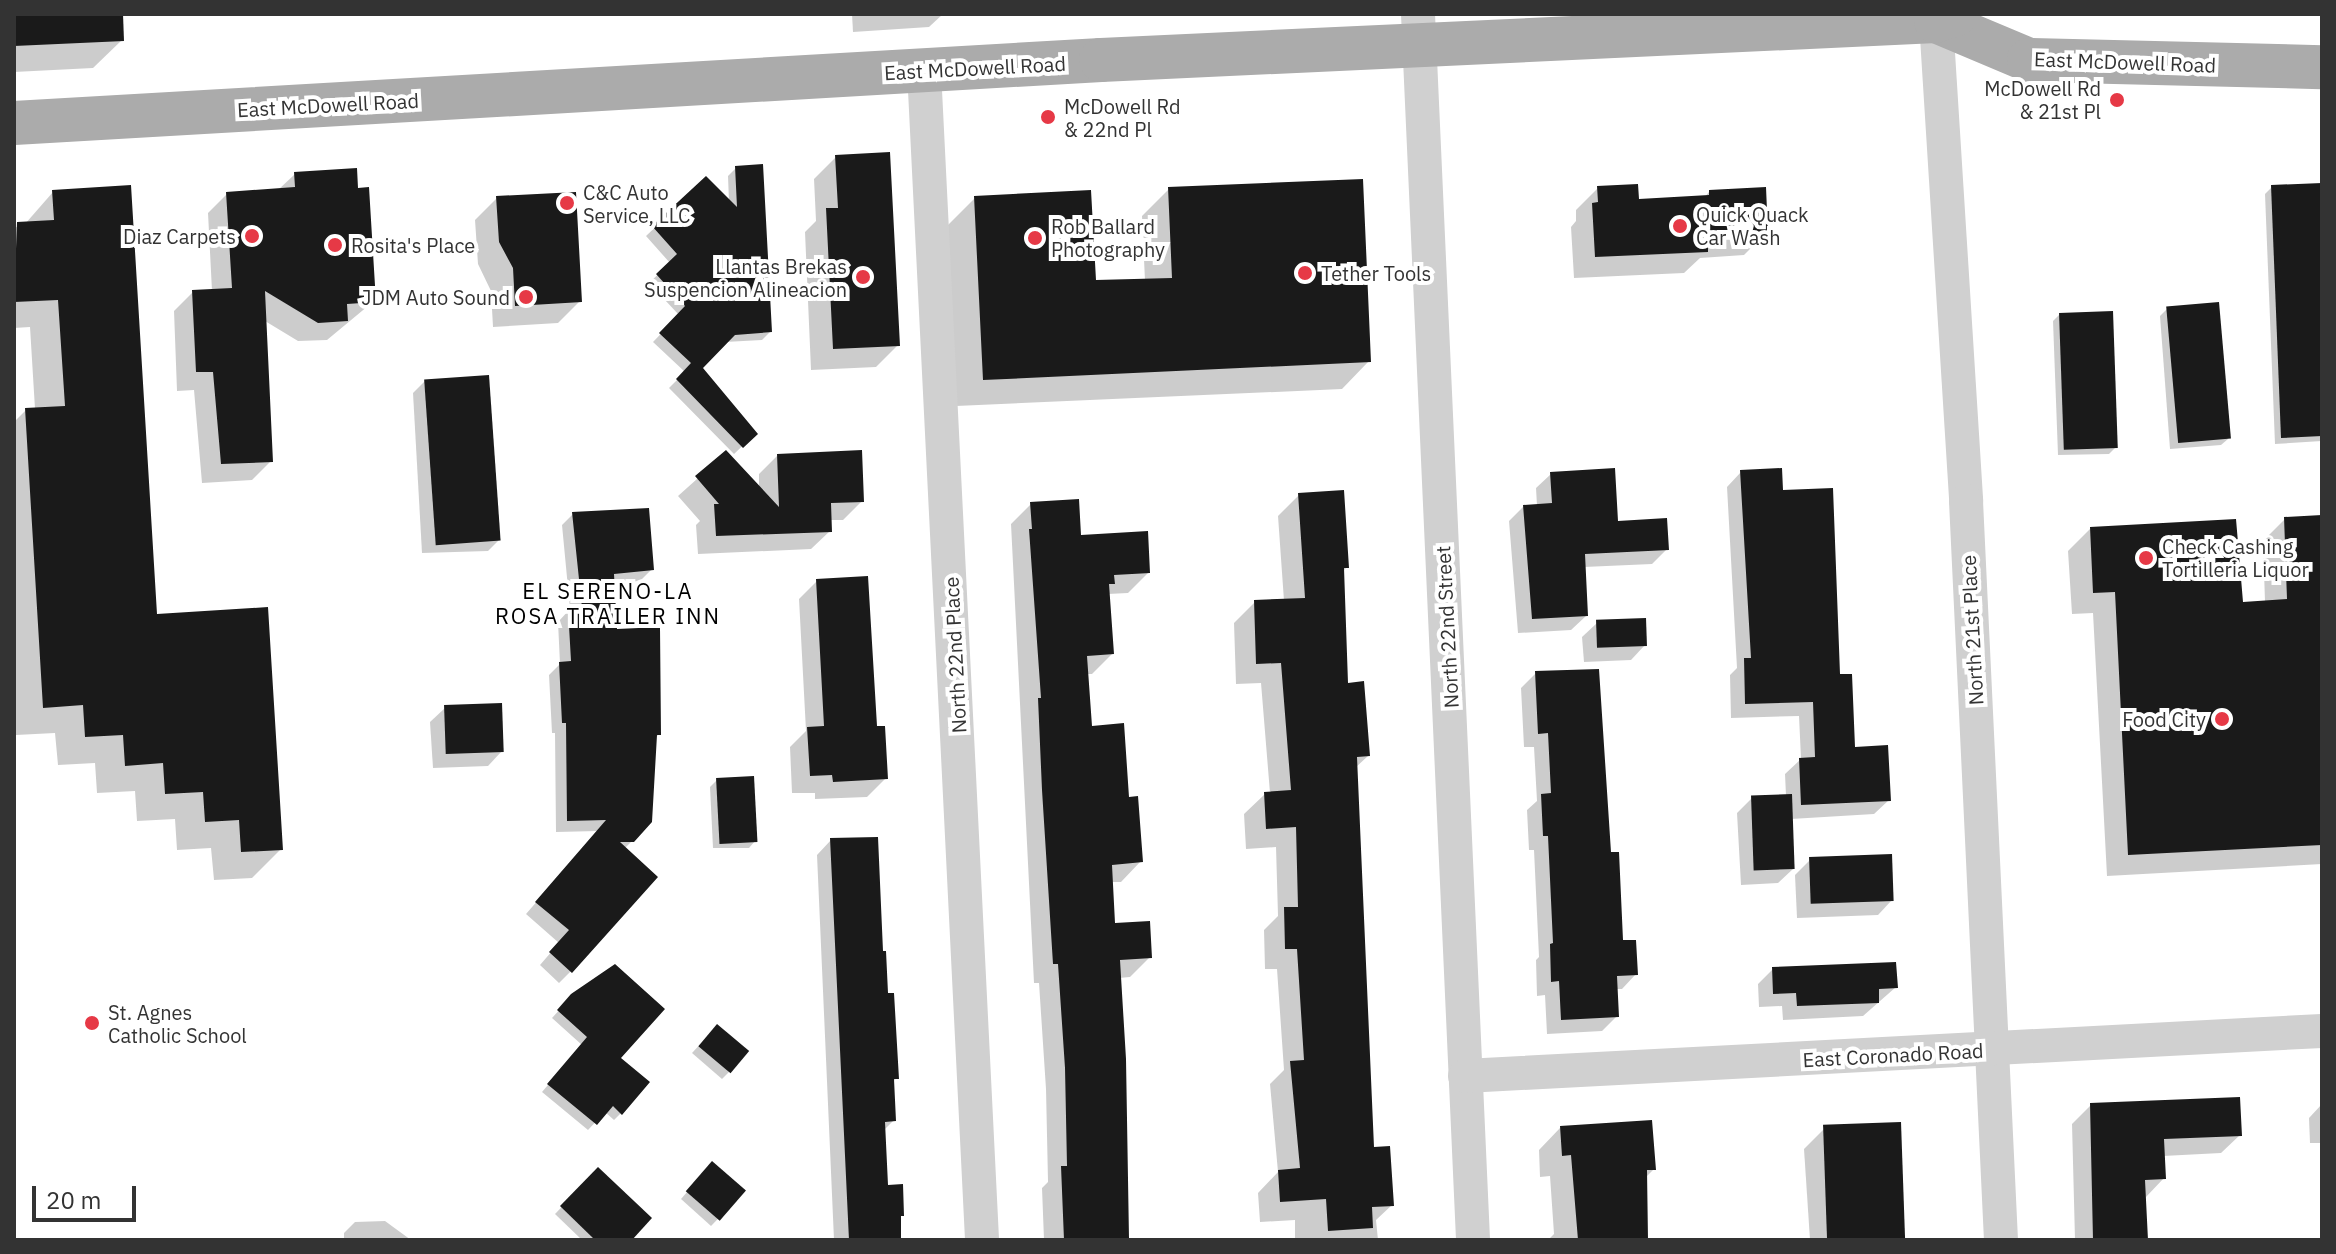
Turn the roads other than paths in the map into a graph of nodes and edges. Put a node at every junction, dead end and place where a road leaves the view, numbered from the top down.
1 (1946, 18) edge
2 (1419, 29) edge
3 (2322, 67) edge
4 (924, 70) junction
5 (14, 123) edge
6 (2322, 1031) edge
7 (1993, 1050) junction
8 (1465, 1076) junction
9 (982, 1240) edge
10 (1473, 1240) edge
11 (2001, 1240) edge

1 - 2 main road, East McDowell Road
1 - 3 main road, East McDowell Road
1 - 7 street, North 21st Place
2 - 4 main road, East McDowell Road
2 - 8 street, North 22nd Street
4 - 5 main road, East McDowell Road
4 - 9 street, North 22nd Place
6 - 7 street, East Coronado Road
7 - 8 street, East Coronado Road
7 - 11 street, North 21st Place
8 - 10 street, North 22nd Street

